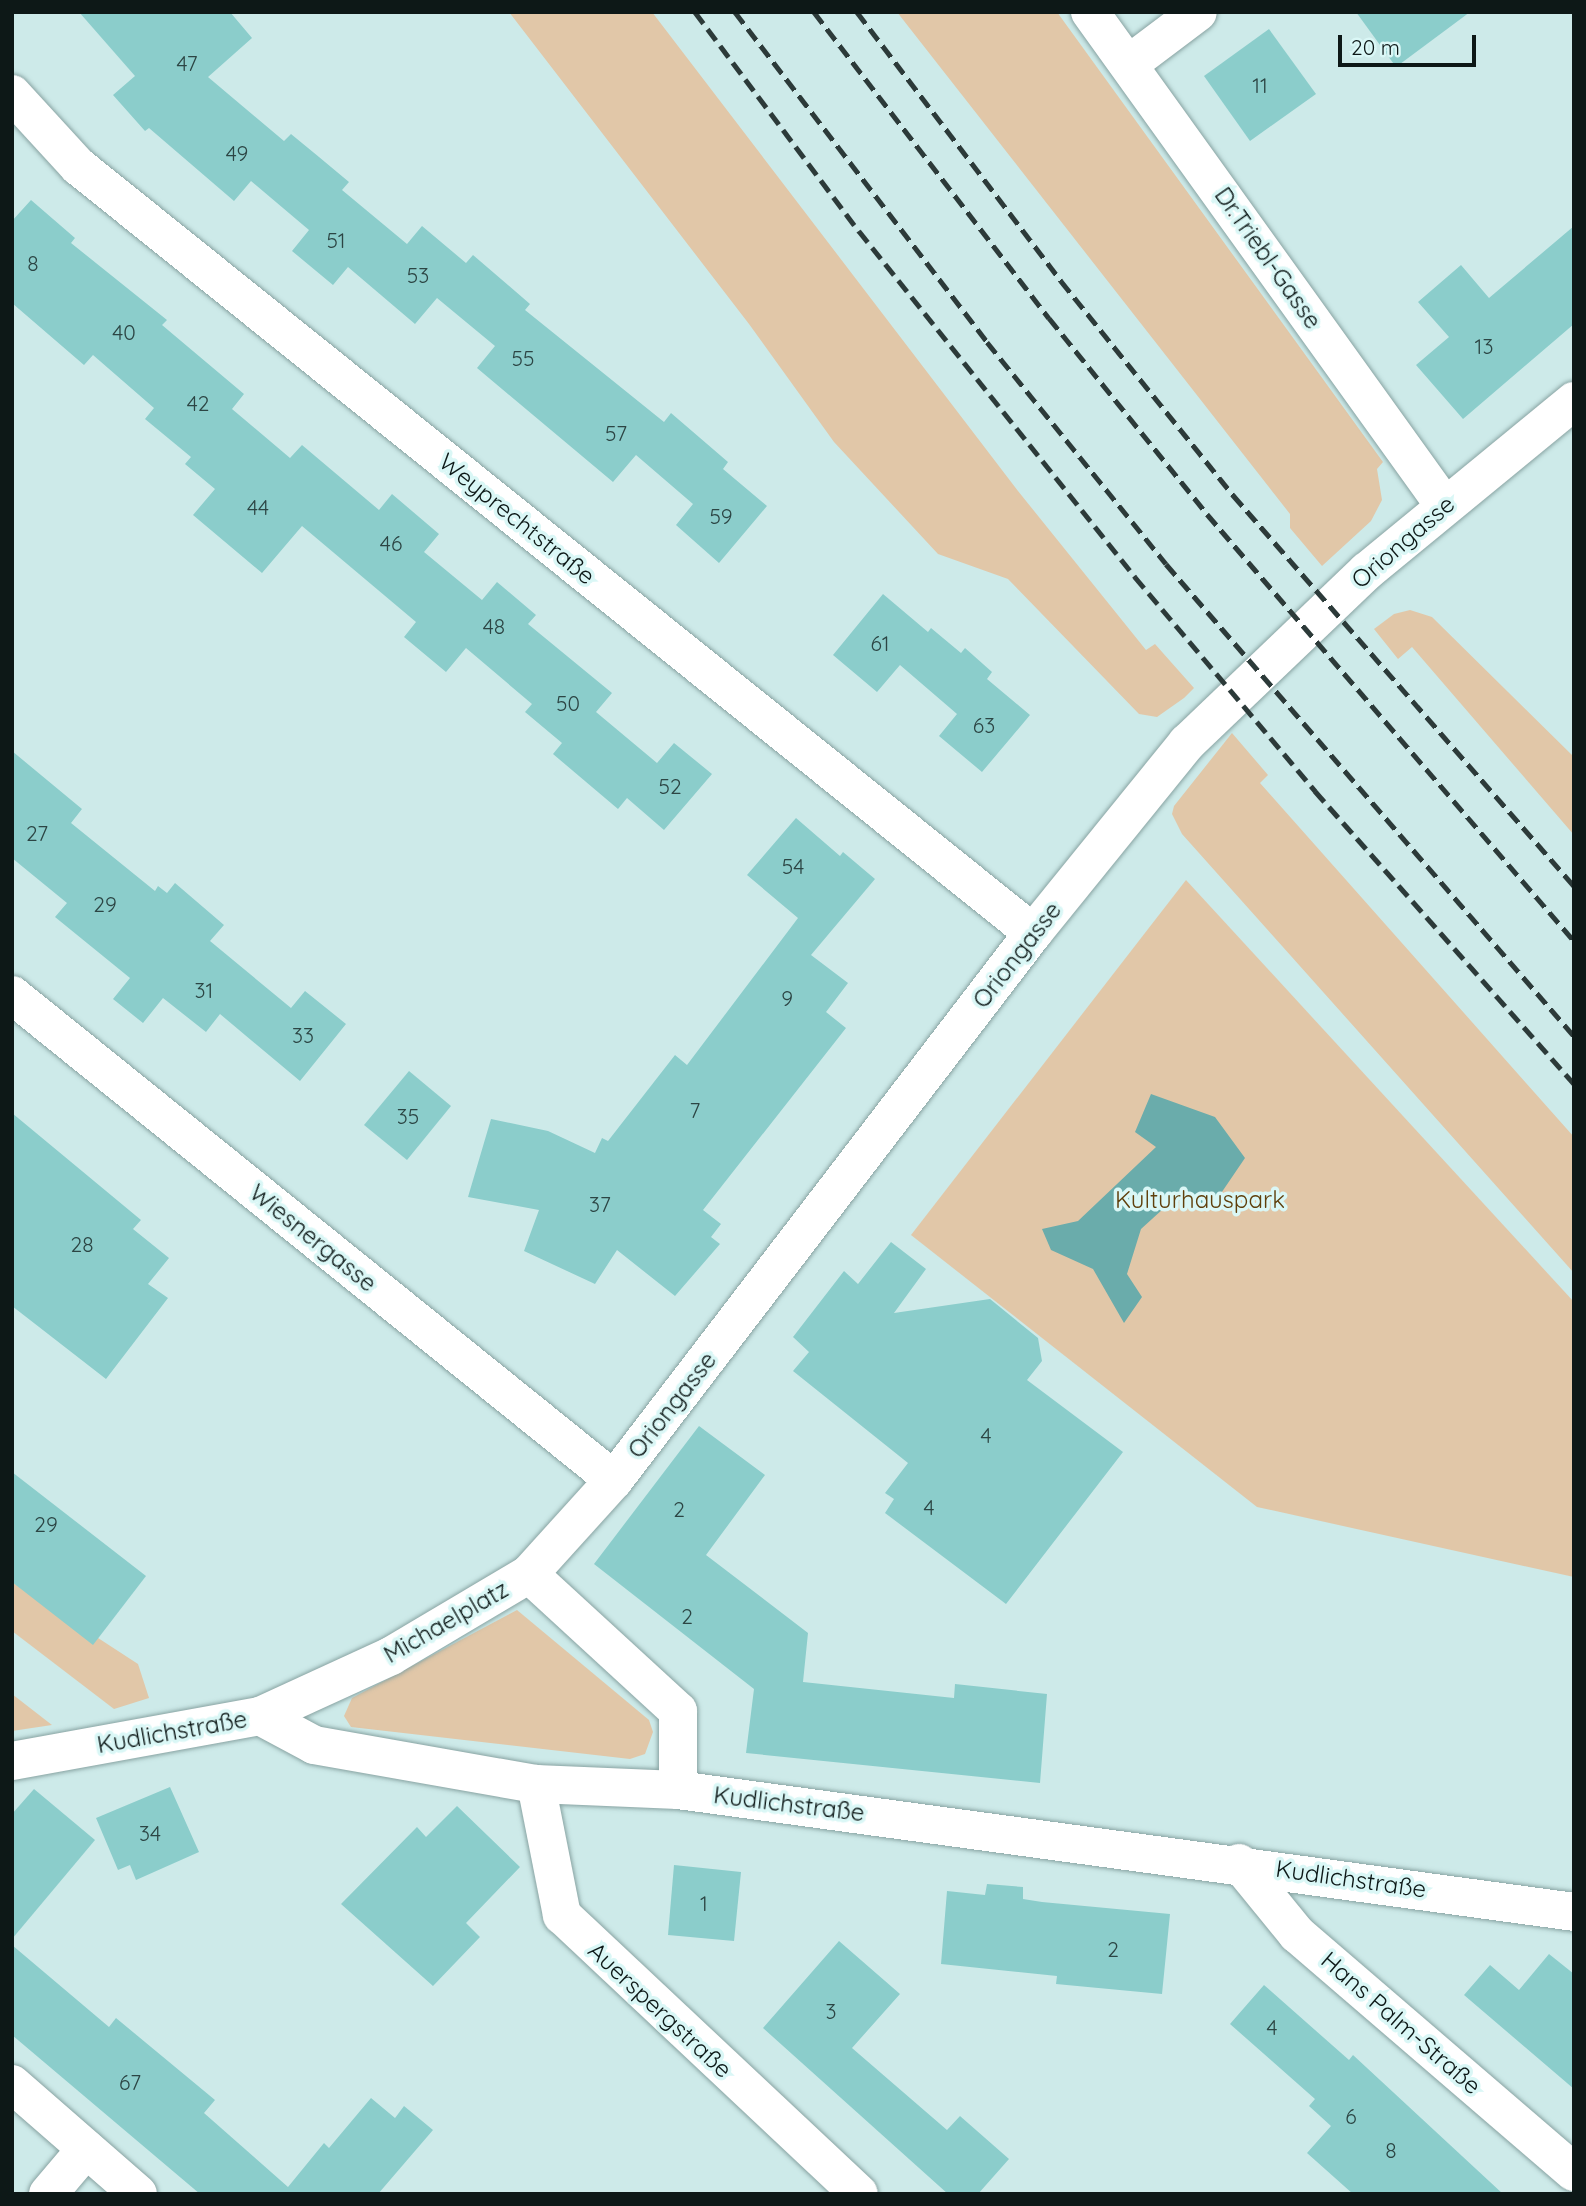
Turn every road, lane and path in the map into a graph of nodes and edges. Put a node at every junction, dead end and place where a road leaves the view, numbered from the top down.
1 (1090, 12) edge
2 (1198, 12) edge
3 (1129, 64) junction
4 (12, 94) edge
5 (1574, 401) edge
6 (1444, 505) junction
7 (1033, 933) junction
8 (12, 995) edge
9 (614, 1480) junction
10 (529, 1574) junction
11 (260, 1716) junction
12 (12, 1761) edge
13 (536, 1784) junction
14 (678, 1790) junction
15 (1239, 1863) junction
16 (1574, 1912) edge
17 (12, 2084) edge
18 (86, 2149) junction
19 (1574, 2172) edge
20 (48, 2194) edge
21 (138, 2194) edge
22 (859, 2194) edge

1 - 3 street, Dr.Triebl-Gasse
2 - 3 street
3 - 6 street, Dr.Triebl-Gasse
4 - 7 street, Weyprechtstraße
5 - 6 street, Oriongasse
6 - 7 street, Oriongasse
7 - 9 street, Oriongasse
8 - 9 street, Wiesnergasse
9 - 10 street, Oriongasse
10 - 11 street, Michaelplatz
10 - 14 street, Michaelplatz
11 - 12 street, Kudlichstraße
11 - 13 street, Kudlichstraße
13 - 14 street, Kudlichstraße
13 - 22 street, Auerspergstraße
14 - 15 street, Kudlichstraße
15 - 16 street, Kudlichstraße
15 - 19 street, Hans Palm-Straße
17 - 18 street
18 - 20 street
18 - 21 street

